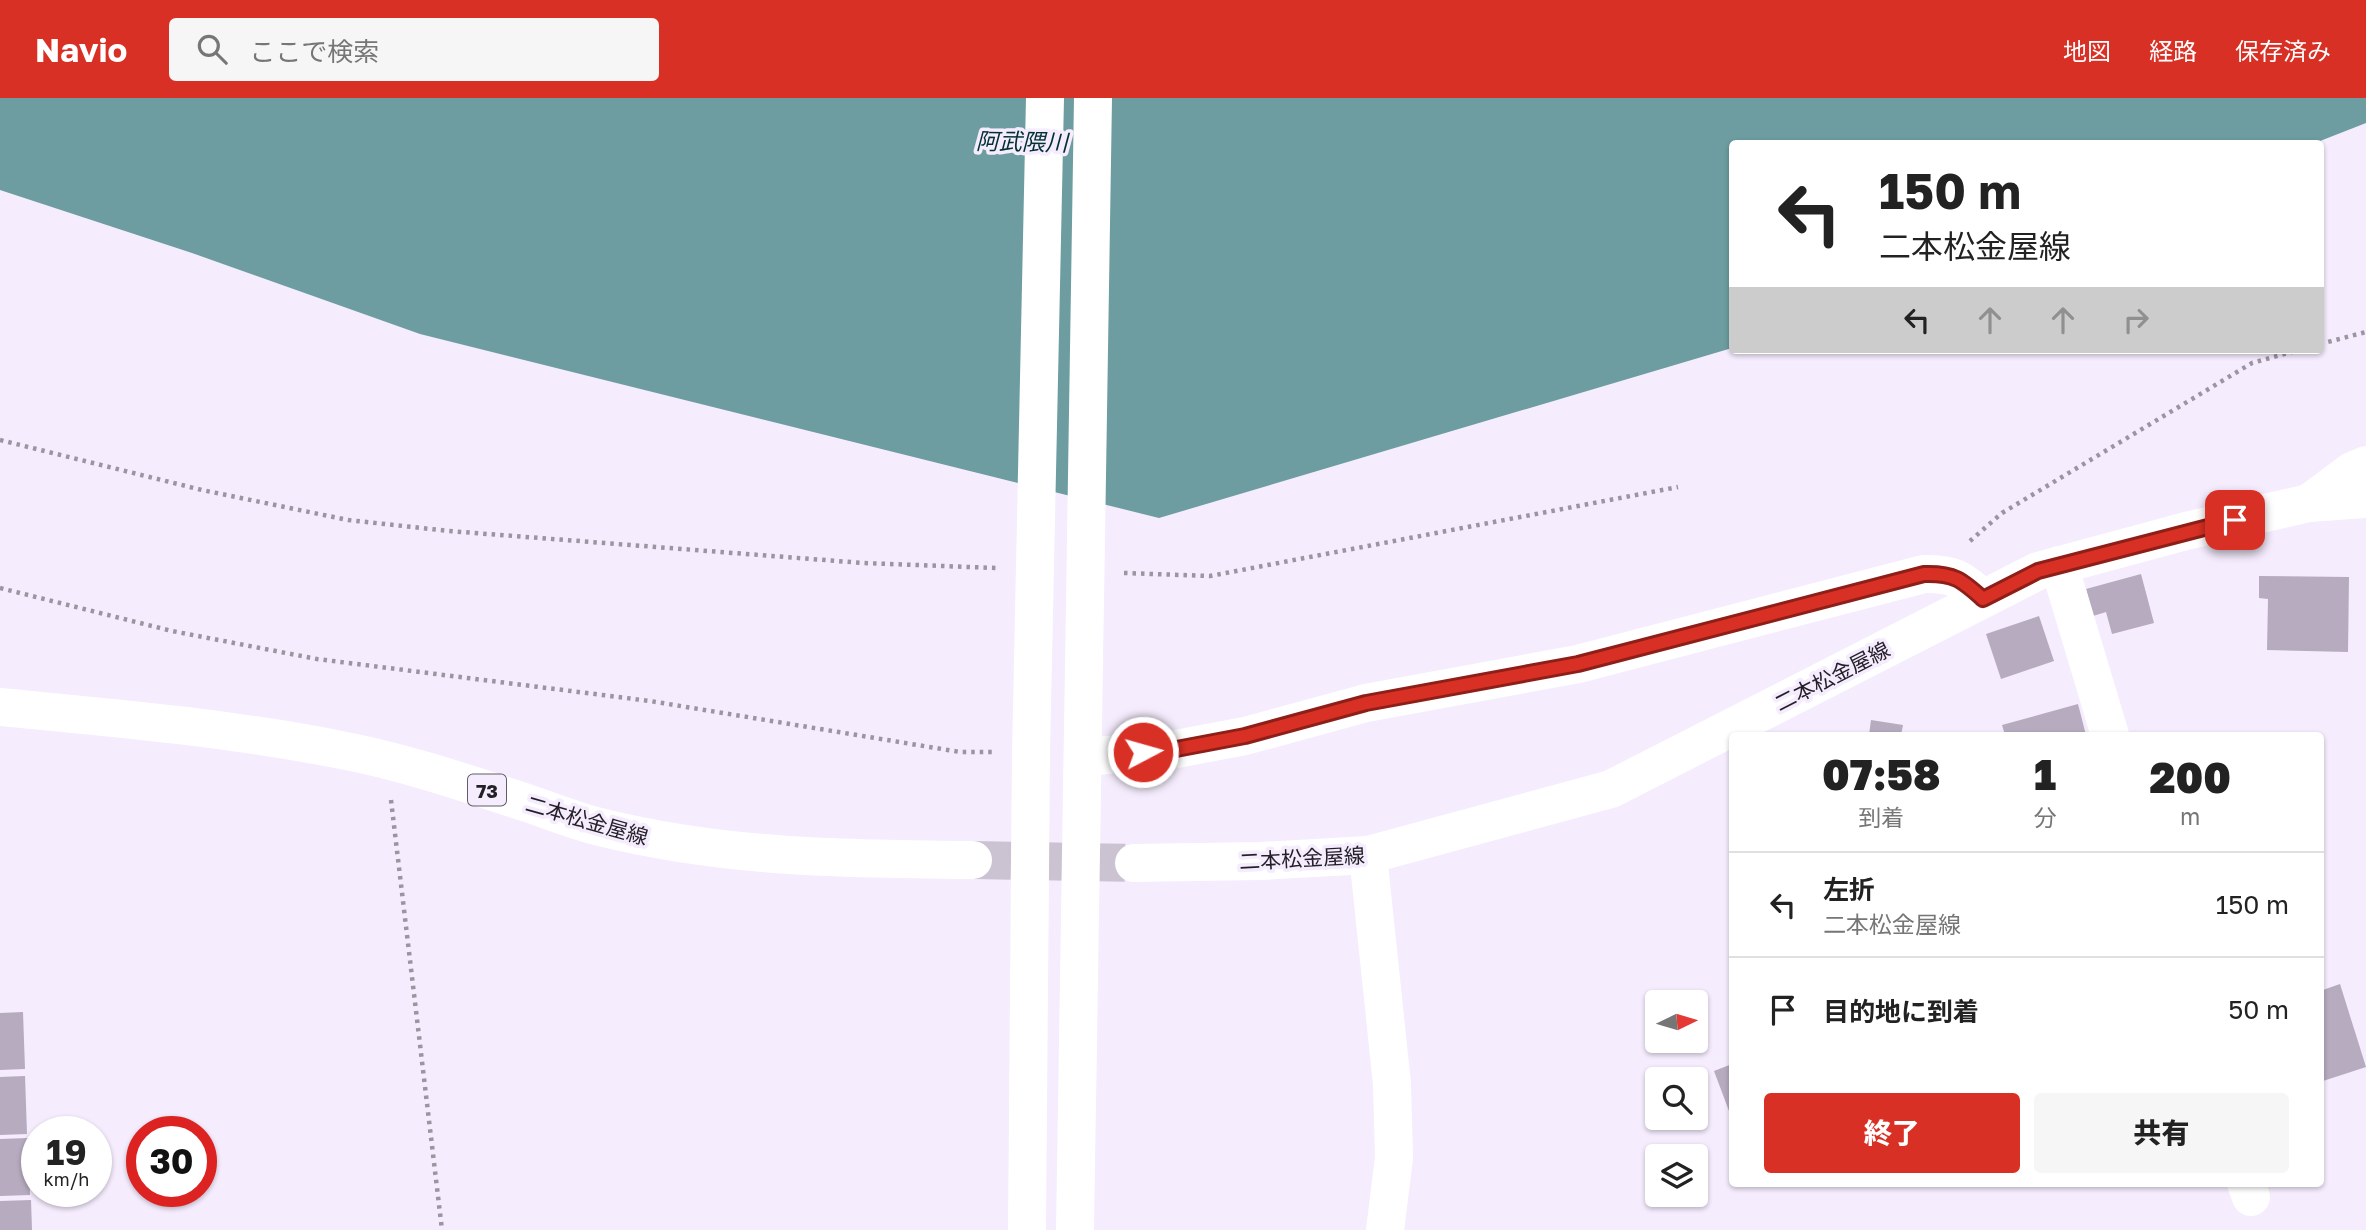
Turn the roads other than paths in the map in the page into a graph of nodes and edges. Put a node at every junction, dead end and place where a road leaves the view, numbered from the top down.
1 (1045, 98) edge
2 (1093, 98) edge
3 (2366, 465) edge
4 (2366, 499) edge
5 (2309, 503) junction
6 (2059, 565) junction
7 (1983, 599) junction
8 (0, 707) edge
9 (2109, 732) edge
10 (1083, 757) junction
11 (1368, 855) junction
12 (973, 860) tunnel mouth
13 (1134, 863) tunnel mouth
14 (1027, 1230) edge
15 (1075, 1230) edge
16 (1385, 1230) edge

1 - 14 street
2 - 10 street
3 - 5 street
4 - 5 street, 二本松金屋線
5 - 6 street, 二本松金屋線
6 - 7 street, 二本松金屋線
6 - 9 street
7 - 10 street
7 - 11 street, 二本松金屋線
8 - 12 street, 二本松金屋線 / 73
10 - 15 street
11 - 13 street, 二本松金屋線
11 - 16 street

